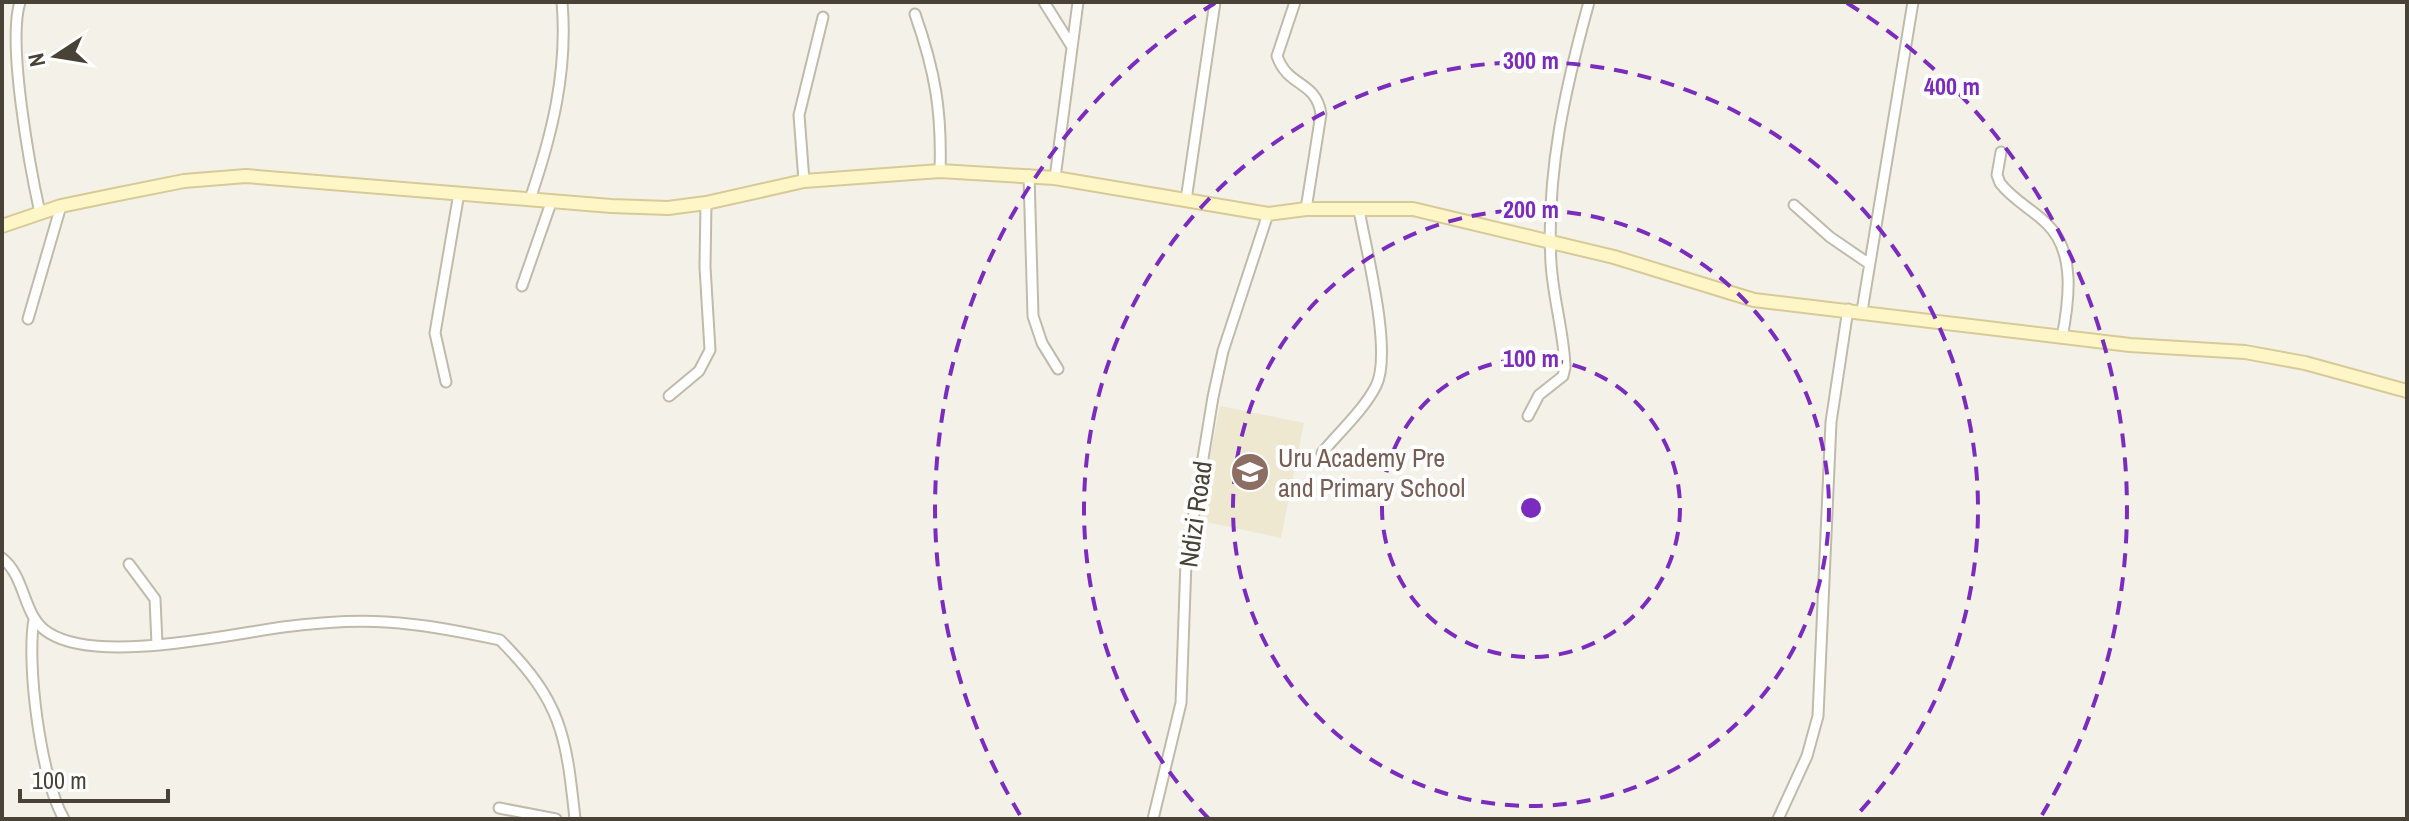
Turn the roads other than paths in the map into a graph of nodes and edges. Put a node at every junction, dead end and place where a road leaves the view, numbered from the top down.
1 (20, 2) edge
2 (562, 2) edge
3 (1044, 2) edge
4 (1078, 2) edge
5 (1215, 2) edge
6 (1295, 2) edge
7 (1589, 2) edge
8 (1913, 2) edge
9 (915, 14) dead end
10 (823, 17) dead end
11 (1071, 45) junction
12 (2001, 152) dead end
13 (940, 171) junction
14 (1029, 175) junction
15 (1055, 178) junction
16 (804, 181) junction
17 (459, 193) junction
18 (530, 199) junction
19 (552, 200) junction
20 (1186, 200) junction
21 (706, 203) junction
22 (1794, 205) dead end
23 (61, 206) junction
24 (1306, 209) junction
25 (1359, 210) junction
26 (40, 213) junction
27 (1268, 214) junction
28 (2, 226) edge
29 (1550, 243) junction
30 (1868, 263) junction
31 (522, 286) dead end
32 (1848, 309) junction
33 (1862, 311) junction
34 (28, 319) dead end
35 (2062, 338) junction
36 (1058, 369) dead end
37 (446, 382) dead end
38 (2407, 391) edge
39 (669, 396) dead end
40 (1528, 416) dead end
41 (1322, 453) dead end
42 (2, 558) edge
43 (129, 564) dead end
44 (34, 619) junction
45 (157, 644) junction
46 (499, 808) dead end
47 (64, 819) edge
48 (556, 819) edge
49 (575, 819) edge
50 (1153, 819) edge
51 (1778, 819) edge

1 - 26 street
2 - 18 street
3 - 11 street
4 - 11 street
5 - 20 street
6 - 24 street
7 - 29 street
8 - 30 street
9 - 13 street
10 - 16 street
11 - 15 street
12 - 35 street
13 - 14 street
13 - 16 street
14 - 15 street
14 - 36 street
15 - 20 street
16 - 21 street
17 - 18 street
17 - 23 street
17 - 37 street
18 - 19 street
19 - 21 street
19 - 31 street
20 - 27 street
21 - 39 street
22 - 30 street
23 - 26 street
23 - 34 street
24 - 25 street
24 - 27 street
25 - 29 street
25 - 41 street
26 - 28 street
27 - 50 street, Ndizi Road
29 - 32 street
29 - 40 street
30 - 33 street
32 - 33 street
32 - 51 street
33 - 35 street
35 - 38 street
42 - 44 street
43 - 45 street
44 - 45 street
44 - 47 street
45 - 49 street
46 - 48 street

